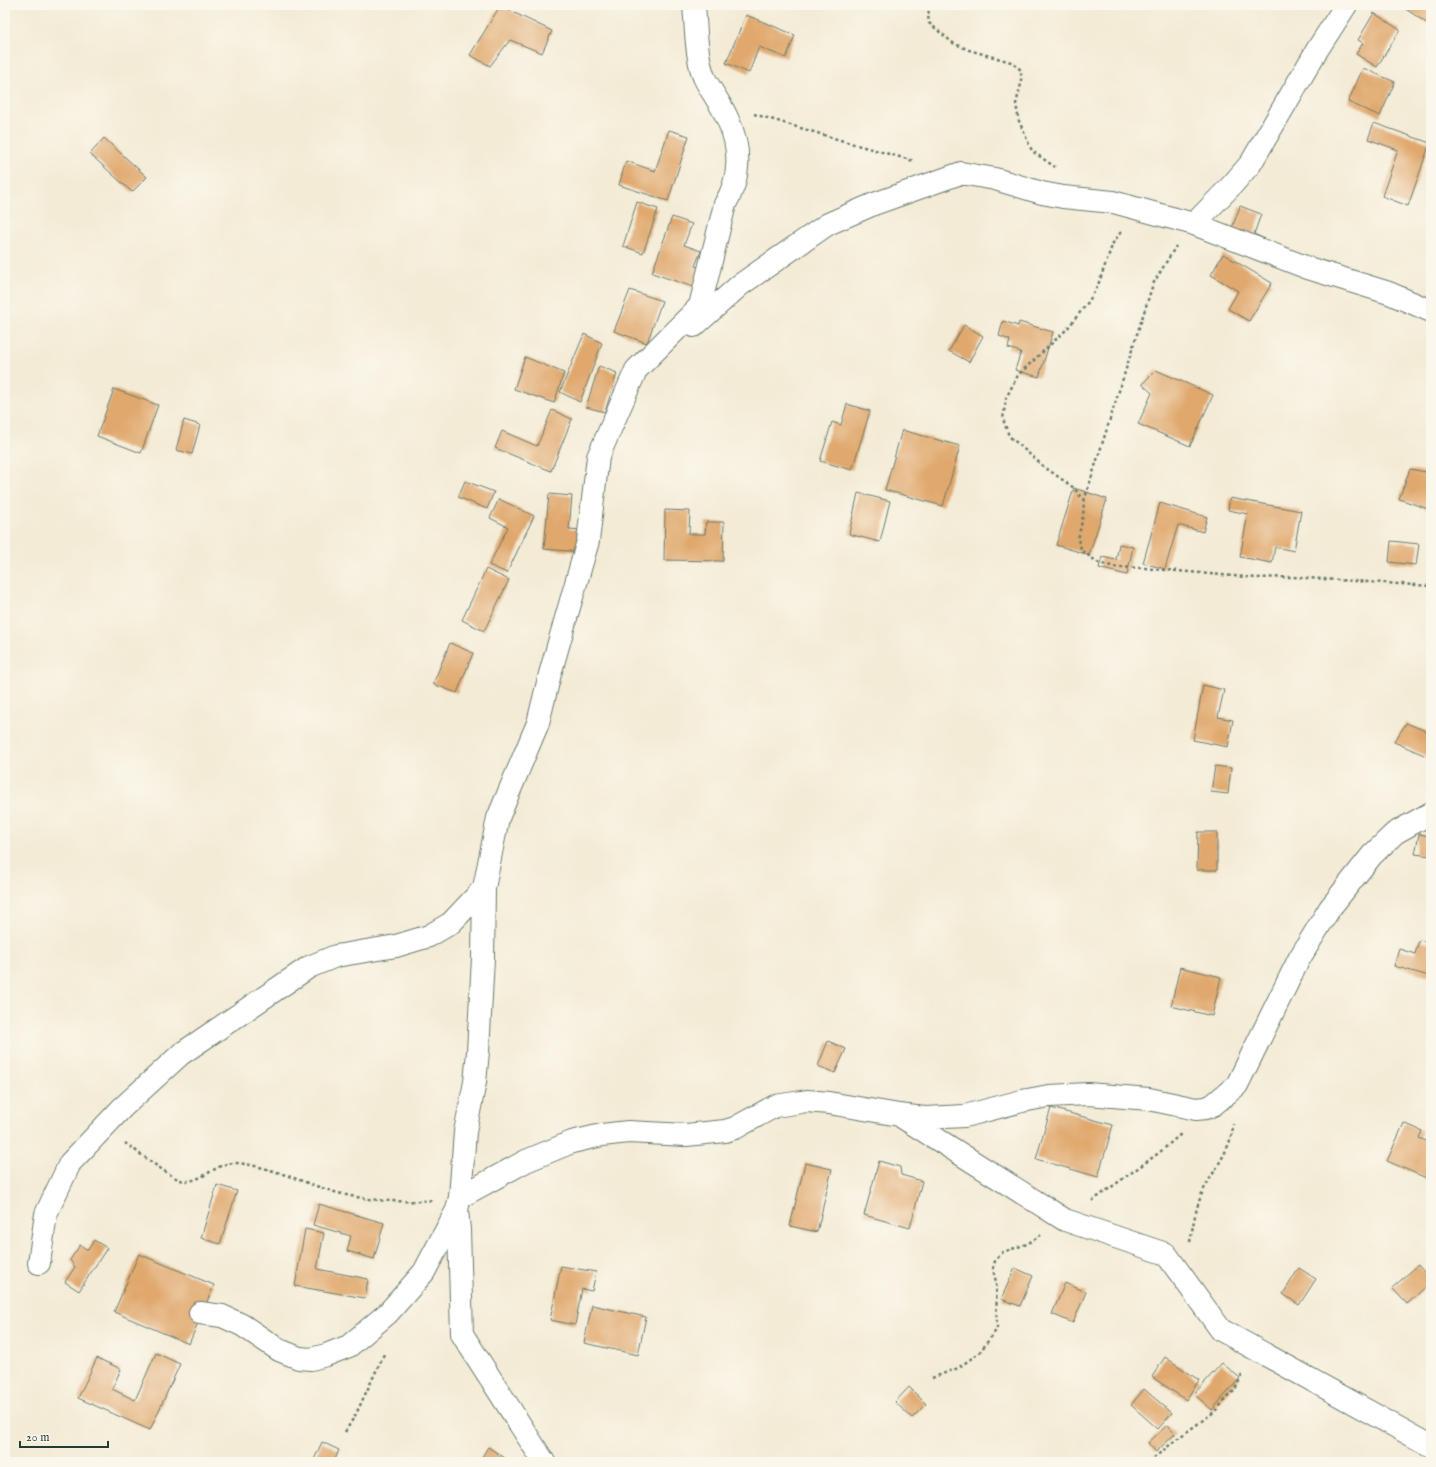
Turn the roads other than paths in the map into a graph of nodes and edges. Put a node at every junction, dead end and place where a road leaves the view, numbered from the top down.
1 (694, 5) edge
2 (1346, 5) edge
3 (1194, 224) junction
4 (1431, 311) edge
5 (630, 384) junction
6 (1431, 813) edge
7 (484, 888) junction
8 (898, 1115) junction
9 (458, 1203) junction
10 (39, 1263) dead end
11 (200, 1313) dead end
12 (1431, 1446) edge
13 (544, 1462) edge

1 - 5 street
2 - 3 street
3 - 4 street
3 - 5 street
5 - 7 street
6 - 8 street
7 - 9 street
7 - 10 street
8 - 9 street
8 - 12 street
9 - 11 street
9 - 13 street

